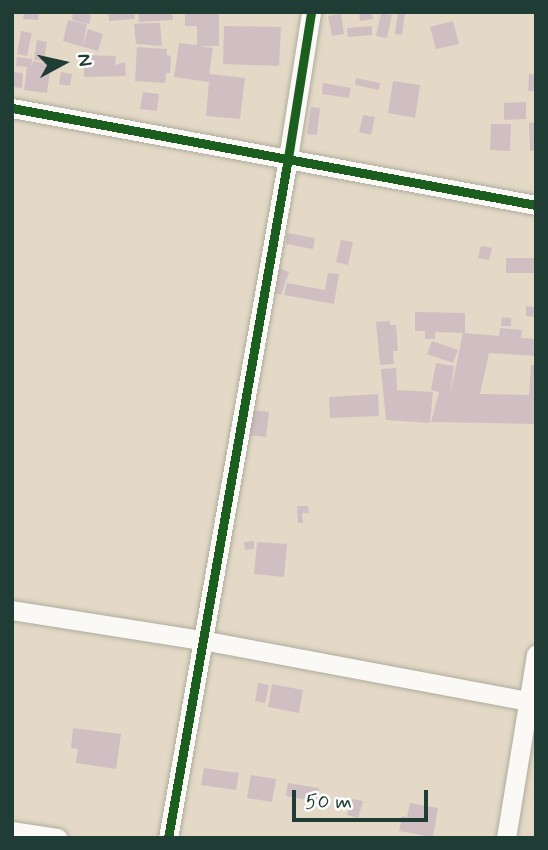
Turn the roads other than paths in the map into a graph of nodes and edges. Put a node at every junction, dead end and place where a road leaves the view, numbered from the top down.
1 (311, 12) edge
2 (12, 108) edge
3 (288, 158) junction
4 (536, 205) edge
5 (12, 610) edge
6 (202, 640) junction
7 (536, 654) edge
8 (529, 701) junction
9 (12, 831) edge
10 (57, 838) edge
11 (168, 838) edge
12 (506, 838) edge

1 - 3 street
2 - 3 street
3 - 4 street
3 - 6 street
5 - 6 street
6 - 8 street
6 - 11 street
7 - 8 street
8 - 12 street
9 - 10 street

